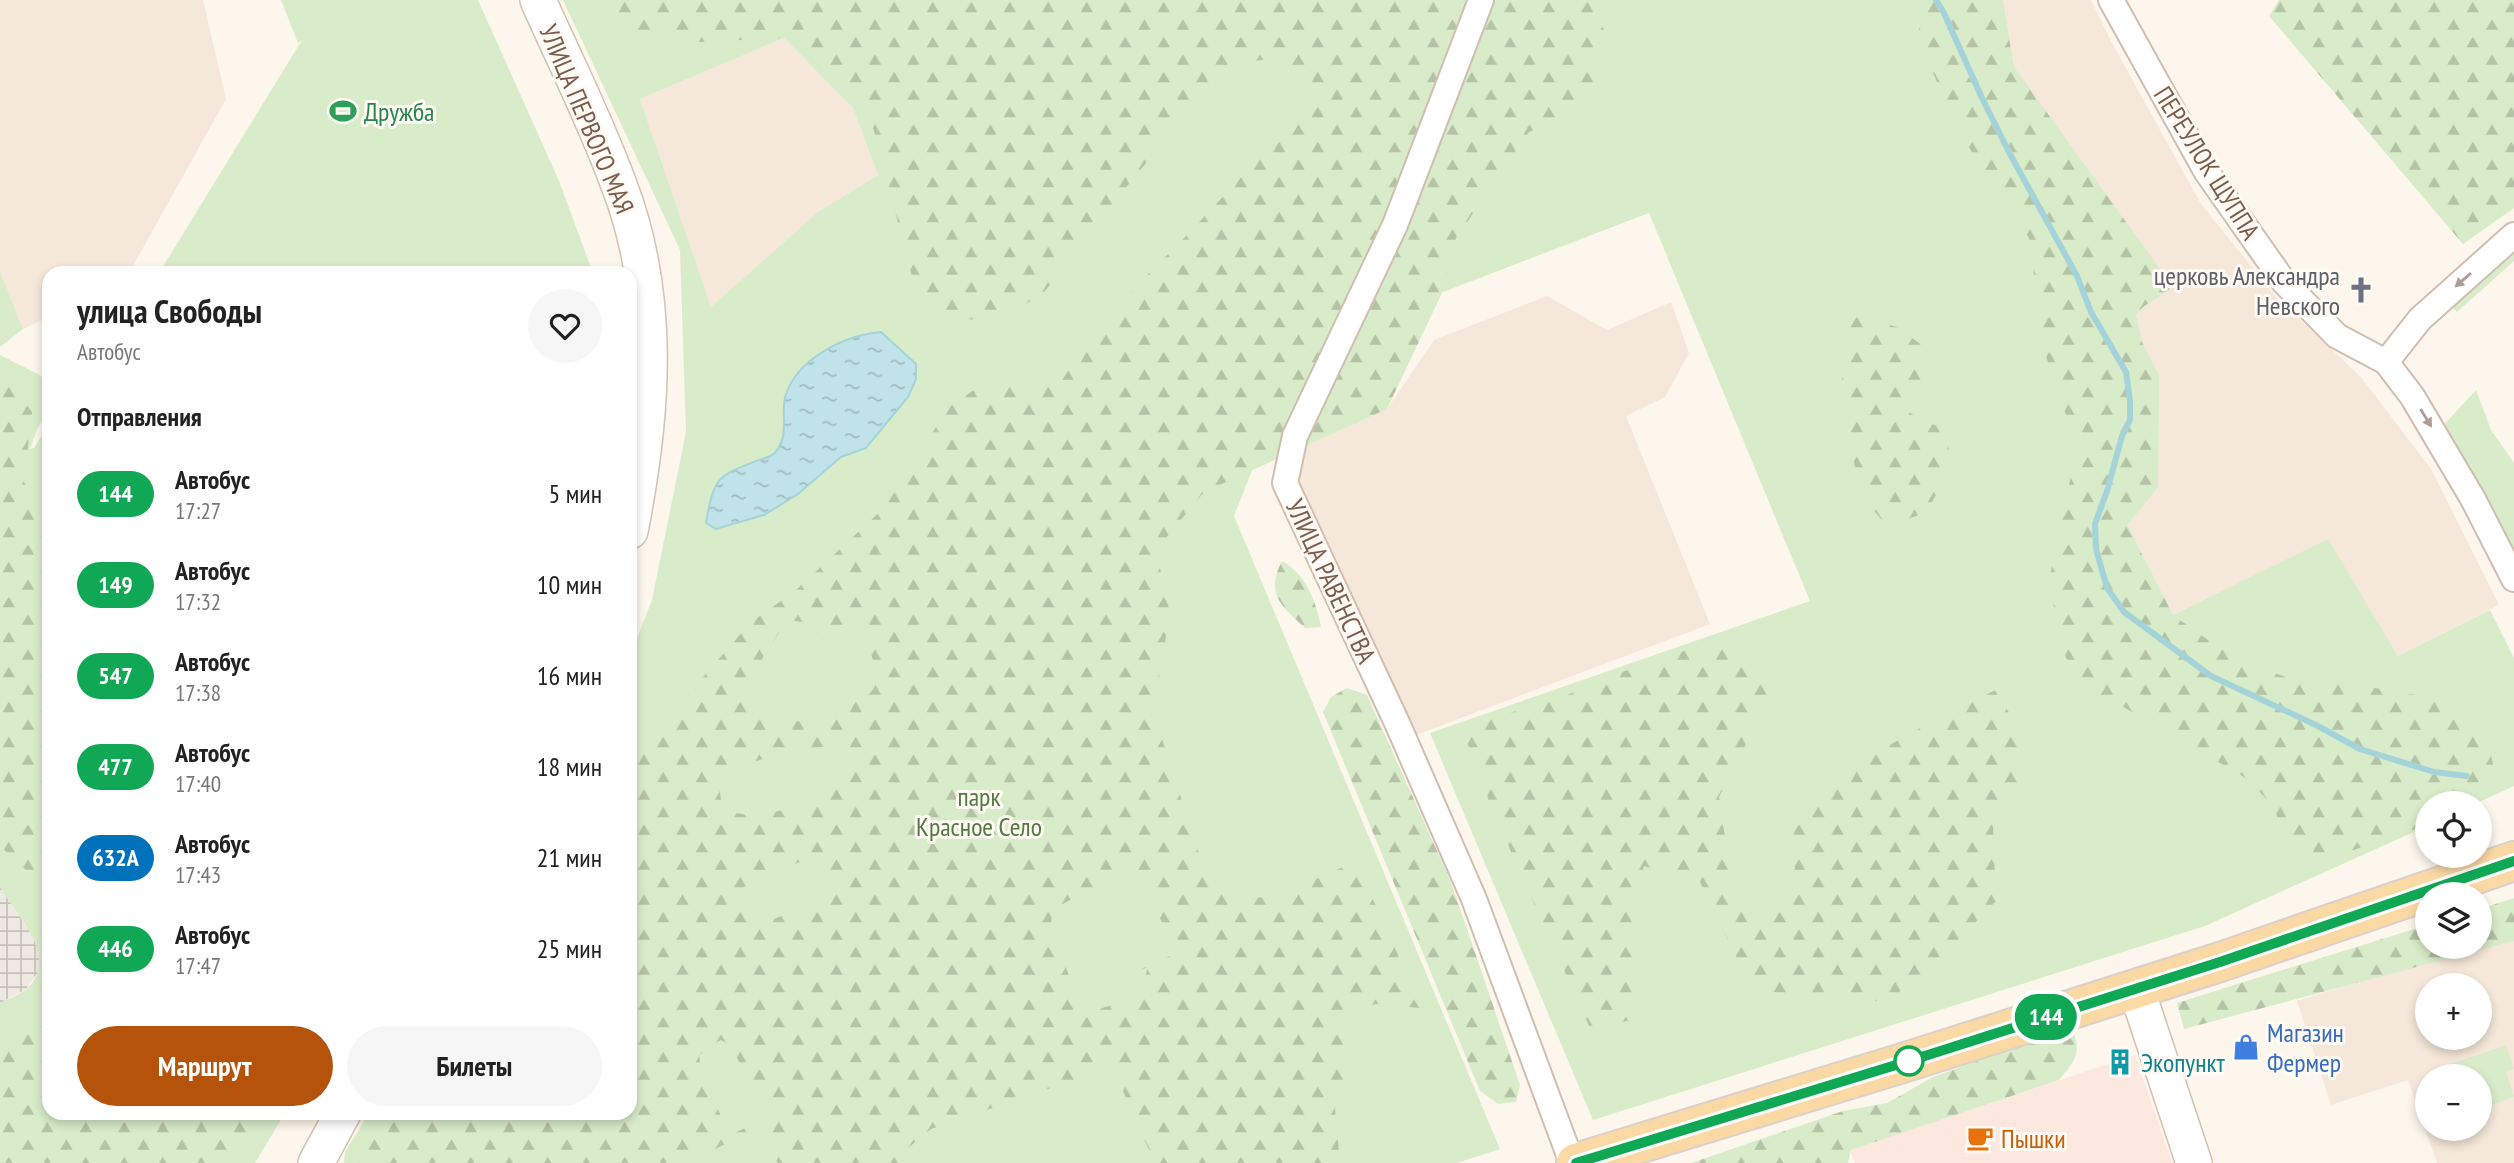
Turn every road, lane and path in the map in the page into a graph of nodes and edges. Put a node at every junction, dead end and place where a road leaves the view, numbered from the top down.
1 (538, 0) edge
2 (1481, 0) edge
3 (2110, 0) edge
4 (2514, 234) edge
5 (2386, 362) junction
6 (637, 496) edge
7 (2514, 579) edge
8 (2514, 861) edge
9 (2136, 988) junction
10 (340, 1120) edge
11 (316, 1163) edge
12 (1574, 1163) edge
13 (2194, 1163) edge

1 - 6 main road, УЛИЦА ПЕРВОГО МАЯ
2 - 12 street, УЛИЦА РАВЕНСТВА
3 - 5 street, ПЕРЕУЛОК ЩУППА
4 -> 5 street
5 -> 7 street, ПЕРЕУЛОК ЩУППА
8 - 9 main road
9 - 12 main road
9 - 13 main road
10 - 11 main road

